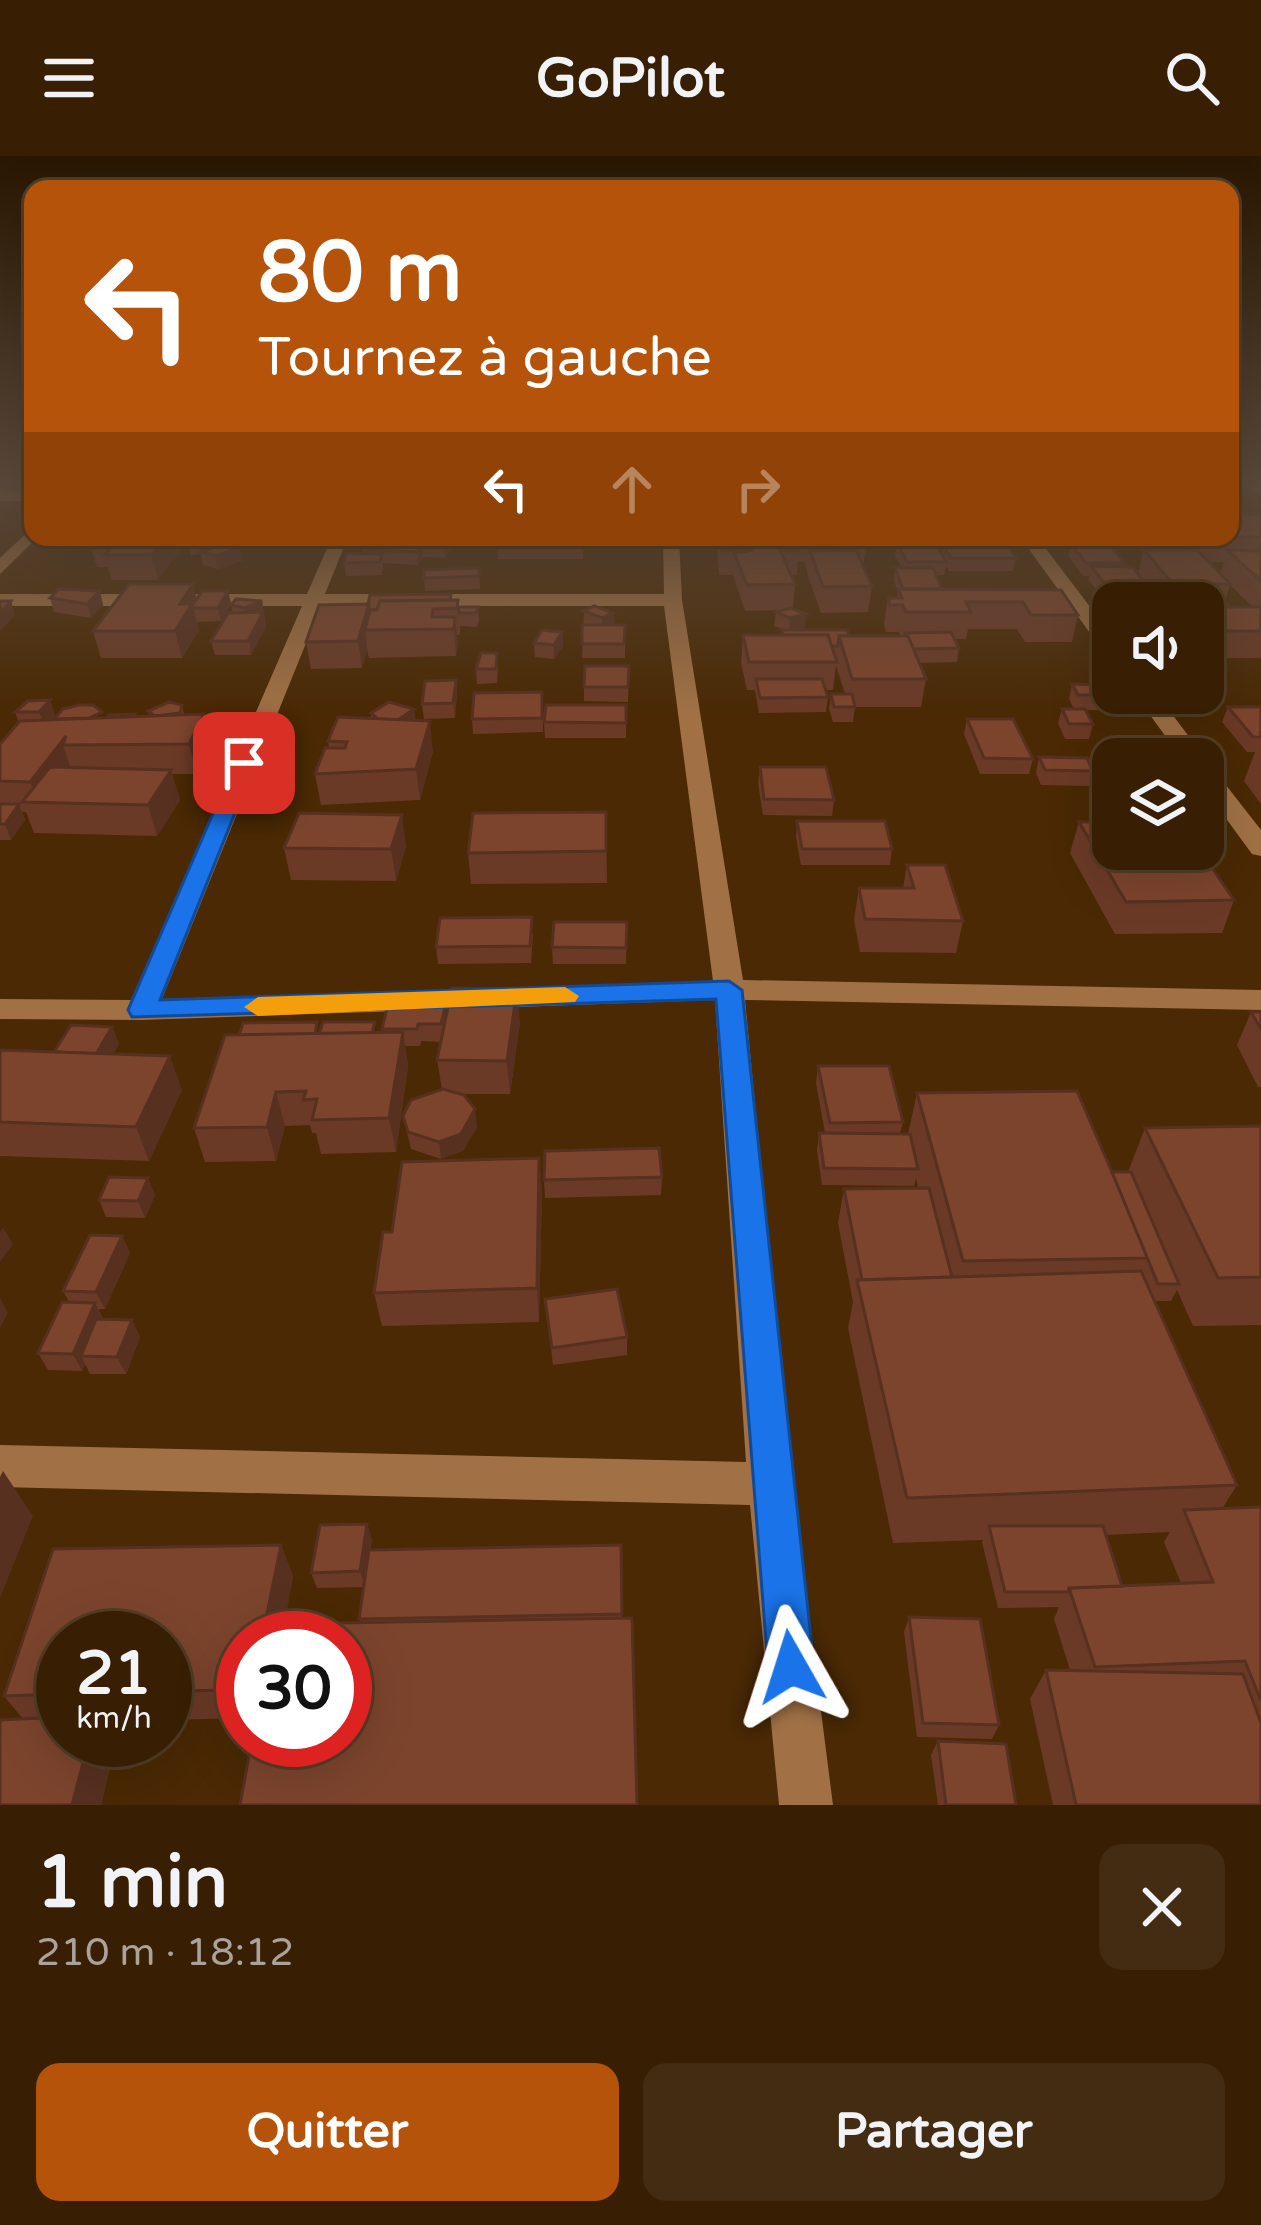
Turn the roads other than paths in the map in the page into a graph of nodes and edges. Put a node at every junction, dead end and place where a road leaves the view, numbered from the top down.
1 (330, 560) edge
2 (672, 560) edge
3 (1045, 560) edge
4 (313, 598) junction
5 (0, 599) edge
6 (673, 600) junction
7 (1092, 623) edge
8 (1224, 799) edge
9 (1261, 848) edge
10 (729, 990) junction
11 (1261, 1000) edge
12 (0, 1009) edge
13 (142, 1010) junction
14 (0, 1466) edge
15 (770, 1484) junction
16 (806, 1805) edge

1 - 4 street
2 - 6 street
3 - 7 street
4 - 5 street
4 - 6 street
4 - 13 street
6 - 10 street
8 - 9 street
10 - 11 street
10 - 13 street
10 - 15 street
12 - 13 street
14 - 15 street
15 - 16 street

